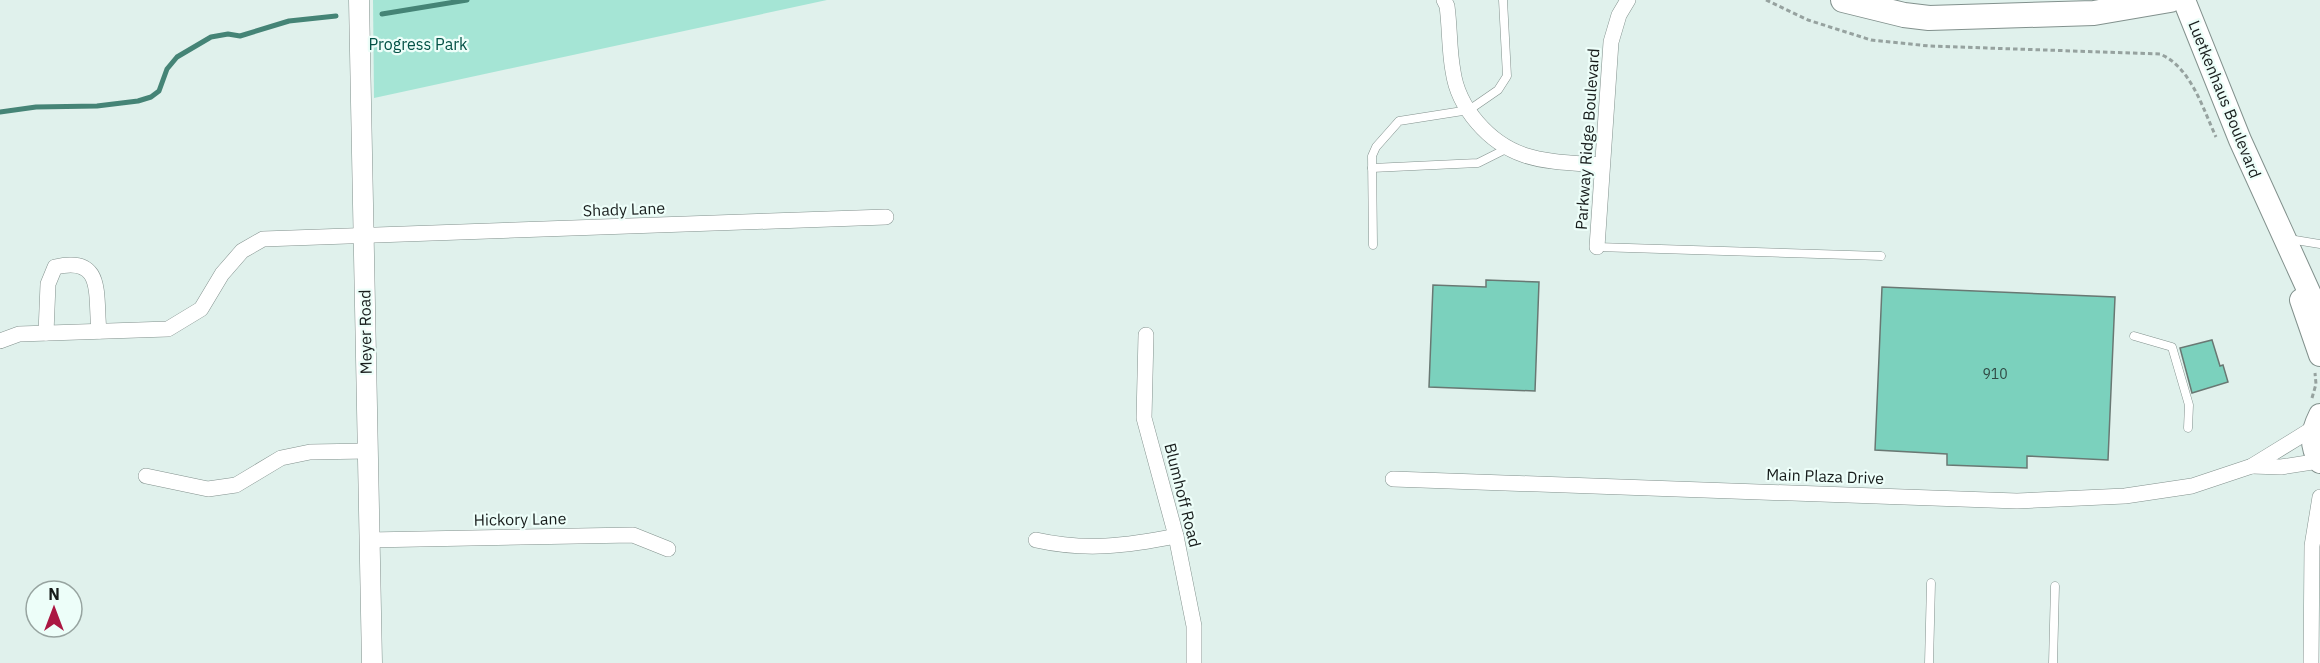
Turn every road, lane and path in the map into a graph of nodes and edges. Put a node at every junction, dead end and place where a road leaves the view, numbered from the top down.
1 (359, 0) edge
2 (1444, 0) edge
3 (1503, 0) edge
4 (1628, 0) edge
5 (1766, 0) edge
6 (1843, 0) edge
7 (2170, 0) edge
8 (2184, 0) edge
9 (1469, 110) junction
10 (2219, 142) dead end
11 (1509, 147) junction
12 (1602, 165) junction
13 (1372, 168) junction
14 (2265, 197) junction
15 (886, 217) dead end
16 (363, 237) junction
17 (2284, 239) junction
18 (2320, 244) edge
19 (1373, 245) dead end
20 (1597, 248) joint
21 (1881, 256) dead end
22 (2320, 316) edge
23 (99, 331) junction
24 (46, 333) junction
25 (1146, 335) dead end
26 (2134, 336) dead end
27 (0, 341) edge
28 (2316, 360) edge
29 (2314, 416) edge
30 (2188, 428) dead end
31 (367, 451) junction
32 (2320, 461) edge
33 (2252, 466) junction
34 (146, 477) dead end
35 (1393, 479) dead end
36 (2320, 496) edge
37 (1176, 536) junction
38 (369, 540) junction
39 (1036, 540) dead end
40 (668, 549) dead end
41 (2320, 579) edge
42 (1931, 583) dead end
43 (2055, 586) dead end
44 (2314, 594) junction
45 (372, 663) edge
46 (1194, 663) edge
47 (1929, 663) edge
48 (2053, 663) edge
49 (2311, 663) edge

1 - 16 street, Meyer Road
2 - 9 street
3 - 9 lane
4 - 12 street, Parkway Ridge Boulevard
5 - 10 path
6 - 7 main road
8 - 14 main road, Luetkenhaus Boulevard
9 - 11 street
9 - 13 lane
11 - 12 street
11 - 13 lane
12 - 20 street, Parkway Ridge Boulevard
13 - 19 lane
14 - 17 main road, Luetkenhaus Boulevard
14 - 28 main road, Luetkenhaus Boulevard
15 - 16 street, Shady Lane
16 - 23 street, Shady Lane
16 - 31 street, Meyer Road
17 - 18 lane
17 - 22 main road, Luetkenhaus Boulevard
20 - 21 lane
23 - 24 street, Shady Lane
23 - 24 street
24 - 27 street, Shady Lane
25 - 37 street, Blumhoff Road
26 - 30 lane
28 - 29 path
29 - 32 main road
29 - 33 street, Main Plaza Drive
31 - 34 street
31 - 38 street, Meyer Road
32 - 33 street, Main Plaza Drive
33 - 35 street, Main Plaza Drive
36 - 44 street
37 - 39 street
37 - 46 street, Blumhoff Road
38 - 40 street, Hickory Lane
38 - 45 street, Meyer Road
41 - 44 street
42 - 47 lane
43 - 48 lane
44 - 49 street

